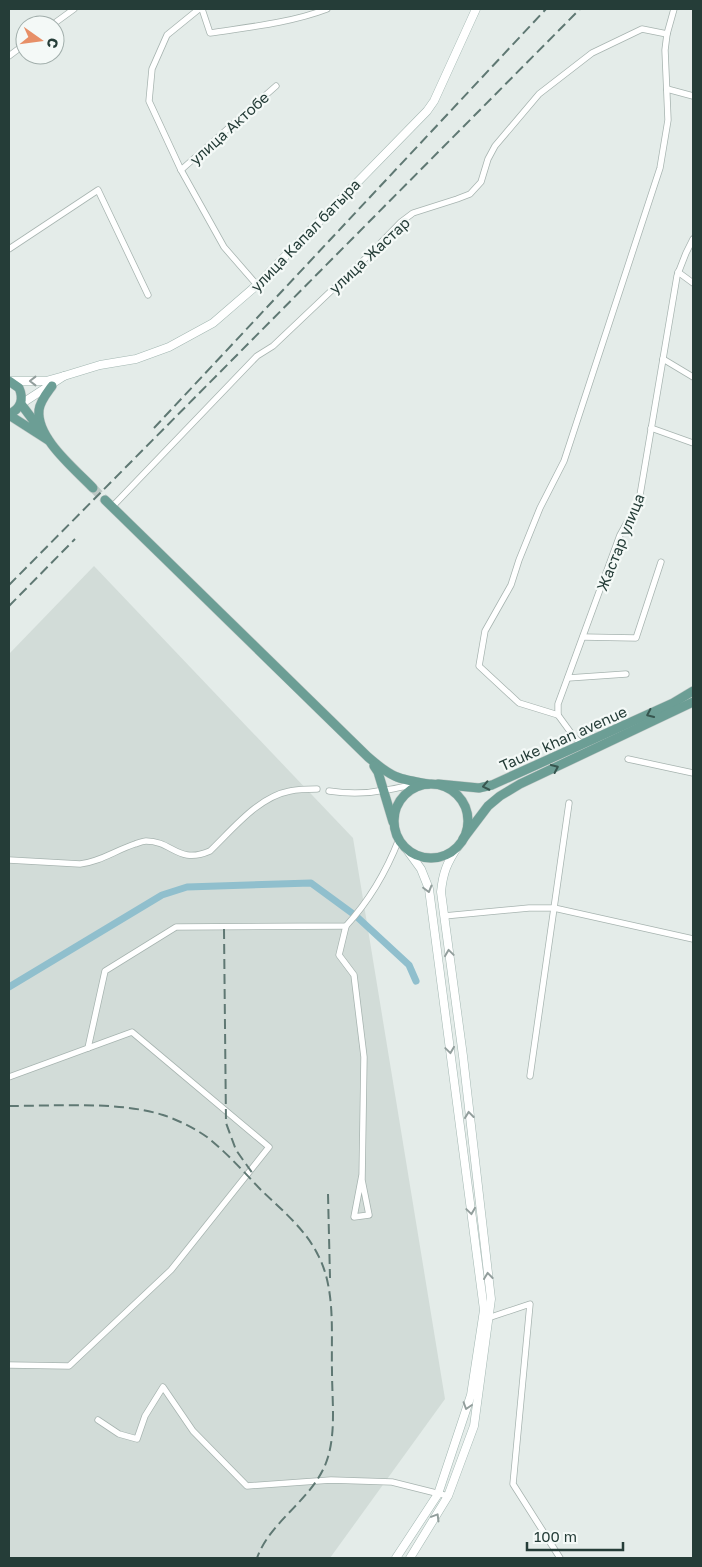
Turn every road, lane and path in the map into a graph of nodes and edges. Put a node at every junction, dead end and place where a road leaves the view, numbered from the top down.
1 (200, 9) edge
2 (327, 9) edge
3 (476, 9) edge
4 (674, 9) edge
5 (667, 34) junction
6 (276, 86) dead end
7 (667, 89) junction
8 (693, 96) edge
9 (182, 170) junction
10 (693, 239) edge
11 (9, 249) edge
12 (678, 272) junction
13 (693, 283) edge
14 (257, 285) junction
15 (148, 296) dead end
16 (663, 359) junction
17 (64, 376) junction
18 (693, 377) edge
19 (9, 381) edge
20 (52, 386) junction
21 (21, 404) junction
22 (9, 415) edge
23 (9, 423) edge
24 (30, 428) junction
25 (651, 428) junction
26 (48, 440) junction
27 (693, 443) edge
28 (93, 488) tunnel mouth
29 (105, 500) tunnel mouth
30 (112, 507) junction
31 (661, 562) dead end
32 (583, 637) junction
33 (626, 674) dead end
34 (568, 678) junction
35 (693, 691) edge
36 (693, 702) edge
37 (558, 716) junction
38 (583, 745) junction
39 (368, 757) junction
40 (628, 759) dead end
41 (693, 773) edge
42 (516, 774) junction
43 (429, 784) junction
44 (520, 784) junction
45 (317, 789) dead end
46 (329, 791) dead end
47 (384, 791) junction
48 (568, 803) dead end
49 (395, 828) junction
50 (399, 839) junction
51 (461, 843) junction
52 (405, 847) junction
53 (9, 860) edge
54 (554, 908) junction
55 (444, 916) junction
56 (346, 926) junction
57 (693, 939) edge
58 (88, 1048) junction
59 (530, 1076) dead end
60 (9, 1077) edge
61 (362, 1175) junction
62 (488, 1318) junction
63 (9, 1365) edge
64 (98, 1420) dead end
65 (438, 1494) junction
66 (448, 1496) junction
67 (396, 1558) edge
68 (410, 1558) edge
69 (560, 1558) edge

1 - 2 street
1 - 9 street, улица Актобе
3 - 14 main road, улица Капал батыра
4 - 5 street
5 - 7 street
5 - 30 street, улица Жастар
6 - 9 street, улица Актобе
7 - 8 street
7 - 37 street
9 - 14 street, улица Актобе
10 - 12 street, Жастар улица
11 - 15 street
12 - 13 street
12 - 16 street, Жастар улица
14 - 17 main road, улица Капал батыра
16 - 18 street
16 - 25 street, Жастар улица
17 -> 19 main road, улица Капал батыра
17 - 20 main road, улица Капал батыра
19 - 21 main road
20 - 21 main road, улица Капал батыра
20 - 26 main road
21 - 22 main road
21 - 26 main road
22 - 24 main road
23 - 24 main road
24 - 26 main road
25 - 27 street
25 - 32 street, Жастар улица
26 - 28 main road
29 - 30 main road
30 - 39 main road
31 - 32 street
32 - 34 street, Жастар улица
33 - 34 street
34 - 37 street, Жастар улица
35 -> 38 main road, Tauke khan avenue
44 -> 36 main road, Tauke khan avenue
37 - 38 street
38 - 42 main road, Tauke khan avenue
39 - 43 main road, Tauke khan avenue
39 - 47 main road
40 - 41 street
42 -> 43 main road, Tauke khan avenue
42 - 44 main road
43 - 47 street
43 - 49 main road
43 - 51 main road
44 - 51 main road, Tauke khan avenue
45 - 53 street
46 - 47 street
47 - 49 main road
48 - 54 street
49 - 50 main road
50 - 52 main road
50 - 56 street
51 - 52 main road
51 - 55 main road
52 -> 65 main road
54 - 55 street
54 - 57 street
54 - 59 street
62 -> 55 main road
56 - 58 street
56 - 61 street
58 - 60 street
58 - 63 street
61 - 61 street
62 - 66 main road
62 - 69 street
64 - 65 street
65 - 66 street
65 - 67 main road
68 -> 66 main road

